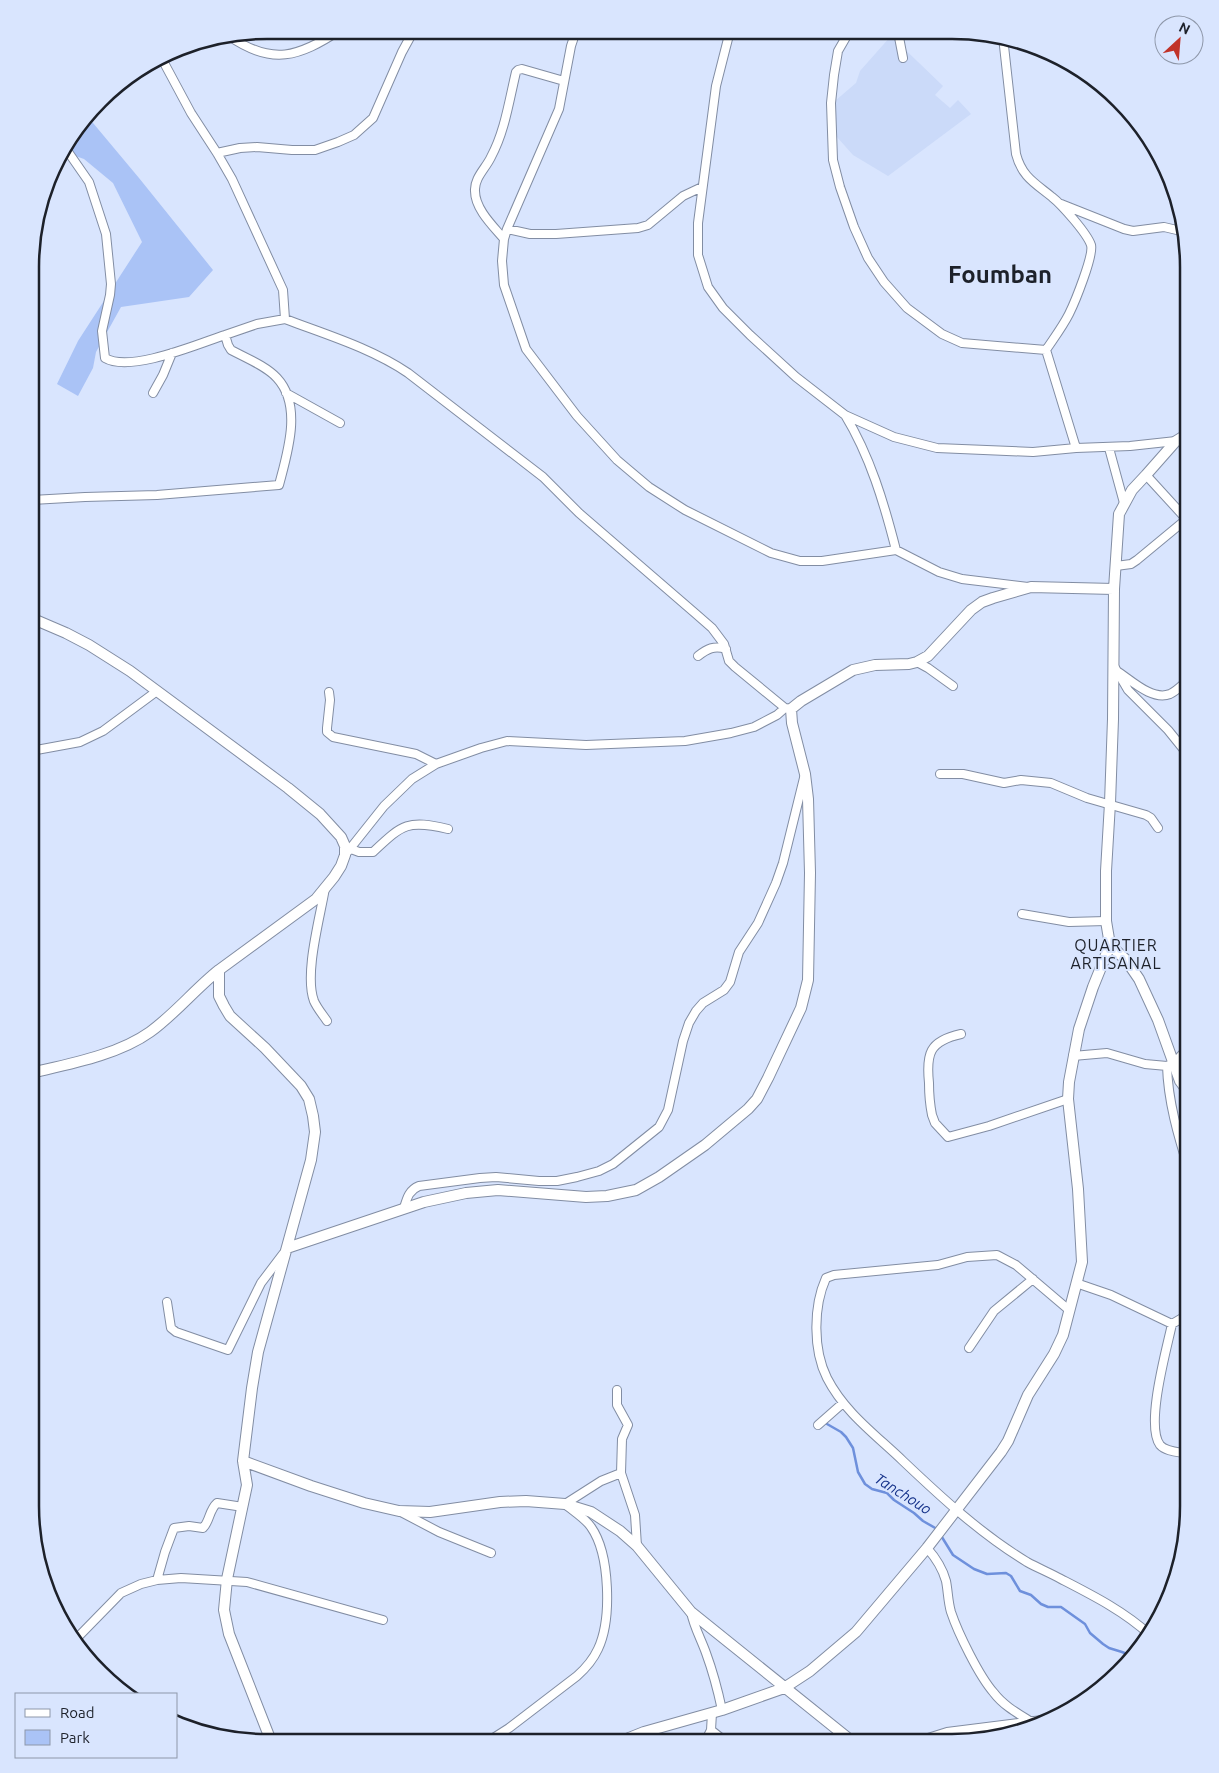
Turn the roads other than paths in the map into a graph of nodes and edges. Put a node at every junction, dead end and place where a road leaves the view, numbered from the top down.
1 (325, 39) edge
2 (409, 39) edge
3 (574, 39) edge
4 (728, 39) edge
5 (845, 39) edge
6 (900, 39) edge
7 (236, 41) edge
8 (1004, 45) edge
9 (904, 58) dead end
10 (164, 63) edge
11 (564, 81) junction
12 (217, 152) junction
13 (69, 153) edge
14 (702, 187) junction
15 (1059, 203) junction
16 (507, 229) junction
17 (1177, 230) edge
18 (504, 239) junction
19 (285, 319) junction
20 (225, 335) junction
21 (1046, 350) junction
22 (172, 353) junction
23 (153, 393) dead end
24 (286, 394) junction
25 (845, 415) junction
26 (340, 423) dead end
27 (1180, 439) edge
28 (1176, 441) junction
29 (1076, 448) junction
30 (1109, 448) junction
31 (1146, 475) junction
32 (39, 500) edge
33 (1124, 504) junction
34 (1180, 511) edge
35 (1180, 525) edge
36 (896, 550) junction
37 (1116, 566) junction
38 (1031, 587) junction
39 (1114, 588) junction
40 (39, 621) edge
41 (726, 649) junction
42 (698, 656) dead end
43 (917, 662) junction
44 (1115, 668) junction
45 (953, 686) dead end
46 (1180, 686) edge
47 (157, 691) junction
48 (329, 692) dead end
49 (788, 708) junction
50 (1180, 745) edge
51 (39, 750) edge
52 (436, 764) junction
53 (805, 774) junction
54 (940, 774) dead end
55 (1110, 803) junction
56 (1158, 828) dead end
57 (448, 829) dead end
58 (348, 852) junction
59 (325, 888) junction
60 (1022, 914) dead end
61 (1106, 921) junction
62 (1110, 945) junction
63 (219, 970) junction
64 (327, 1021) dead end
65 (961, 1034) dead end
66 (1180, 1055) edge
67 (1073, 1056) junction
68 (1170, 1064) junction
69 (39, 1071) edge
70 (1180, 1080) edge
71 (1068, 1099) junction
72 (1180, 1138) edge
73 (404, 1208) junction
74 (287, 1248) junction
75 (1033, 1279) junction
76 (1076, 1284) junction
77 (167, 1302) dead end
78 (1069, 1310) junction
79 (1180, 1319) edge
80 (1172, 1324) junction
81 (968, 1348) dead end
82 (617, 1390) dead end
83 (844, 1403) junction
84 (818, 1425) dead end
85 (1180, 1452) edge
86 (243, 1460) junction
87 (621, 1473) junction
88 (565, 1504) junction
89 (243, 1508) junction
90 (956, 1510) junction
91 (399, 1511) junction
92 (637, 1546) junction
93 (927, 1548) junction
94 (491, 1553) dead end
95 (157, 1580) junction
96 (227, 1580) junction
97 (691, 1612) junction
98 (382, 1620) dead end
99 (1144, 1630) edge
100 (79, 1636) edge
101 (784, 1688) junction
102 (717, 1712) junction
103 (1030, 1720) joint
104 (711, 1730) junction
105 (268, 1734) edge
106 (498, 1734) edge
107 (639, 1734) edge
108 (709, 1734) edge
109 (716, 1734) edge
110 (843, 1734) edge
111 (941, 1734) edge

1 - 7 street
2 - 12 street
3 - 11 street
4 - 14 street
5 - 21 street
6 - 9 street
8 - 15 street
10 - 12 street
11 - 16 street
11 - 18 street
12 - 19 street
13 - 22 street
14 - 16 street
14 - 25 street
15 - 17 street
15 - 21 street
16 - 18 street
18 - 36 street
19 - 20 street
19 - 41 street
20 - 22 street
20 - 24 street
21 - 29 street
22 - 23 street
24 - 26 street
24 - 32 street
25 - 29 street
25 - 36 street
27 - 28 street
28 - 30 street
28 - 31 street
29 - 30 street
30 - 33 street
31 - 33 street
31 - 34 street
33 - 37 street
35 - 37 street
36 - 38 street
37 - 39 street
38 - 39 street
38 - 43 street
39 - 44 street
40 - 47 street
41 - 42 street
41 - 49 street
43 - 45 street
43 - 49 street
44 - 46 street
44 - 50 street
44 - 55 street
47 - 51 street
47 - 58 street
48 - 52 street
49 - 52 street
49 - 53 street
52 - 58 street
53 - 73 street
53 - 73 street
54 - 55 street
55 - 56 street
55 - 61 street
57 - 58 street
58 - 59 street
59 - 63 street
59 - 64 street
60 - 61 street
61 - 62 street
62 - 67 street
62 - 68 street
63 - 69 street
63 - 74 street
65 - 71 street
66 - 68 street
67 - 68 street
67 - 71 street
68 - 70 street
68 - 72 street
71 - 76 street
73 - 74 street
74 - 77 street
74 - 86 street
75 - 78 street
75 - 81 street
75 - 83 street
76 - 78 street
76 - 80 street
78 - 90 street
79 - 80 street
80 - 85 street
82 - 87 street
83 - 84 street
83 - 90 street
86 - 89 street
86 - 91 street
87 - 88 street
87 - 92 street
88 - 91 street
88 - 92 street
88 - 106 street
89 - 95 street
89 - 96 street
90 - 93 street
90 - 99 street
91 - 94 street
92 - 97 street
93 - 101 street
93 - 103 street
95 - 96 street
95 - 100 street
96 - 98 street
96 - 105 street
97 - 101 street
97 - 102 street
101 - 102 street
101 - 110 street
102 - 104 street
102 - 107 street
103 - 111 street
104 - 108 street
104 - 109 street

